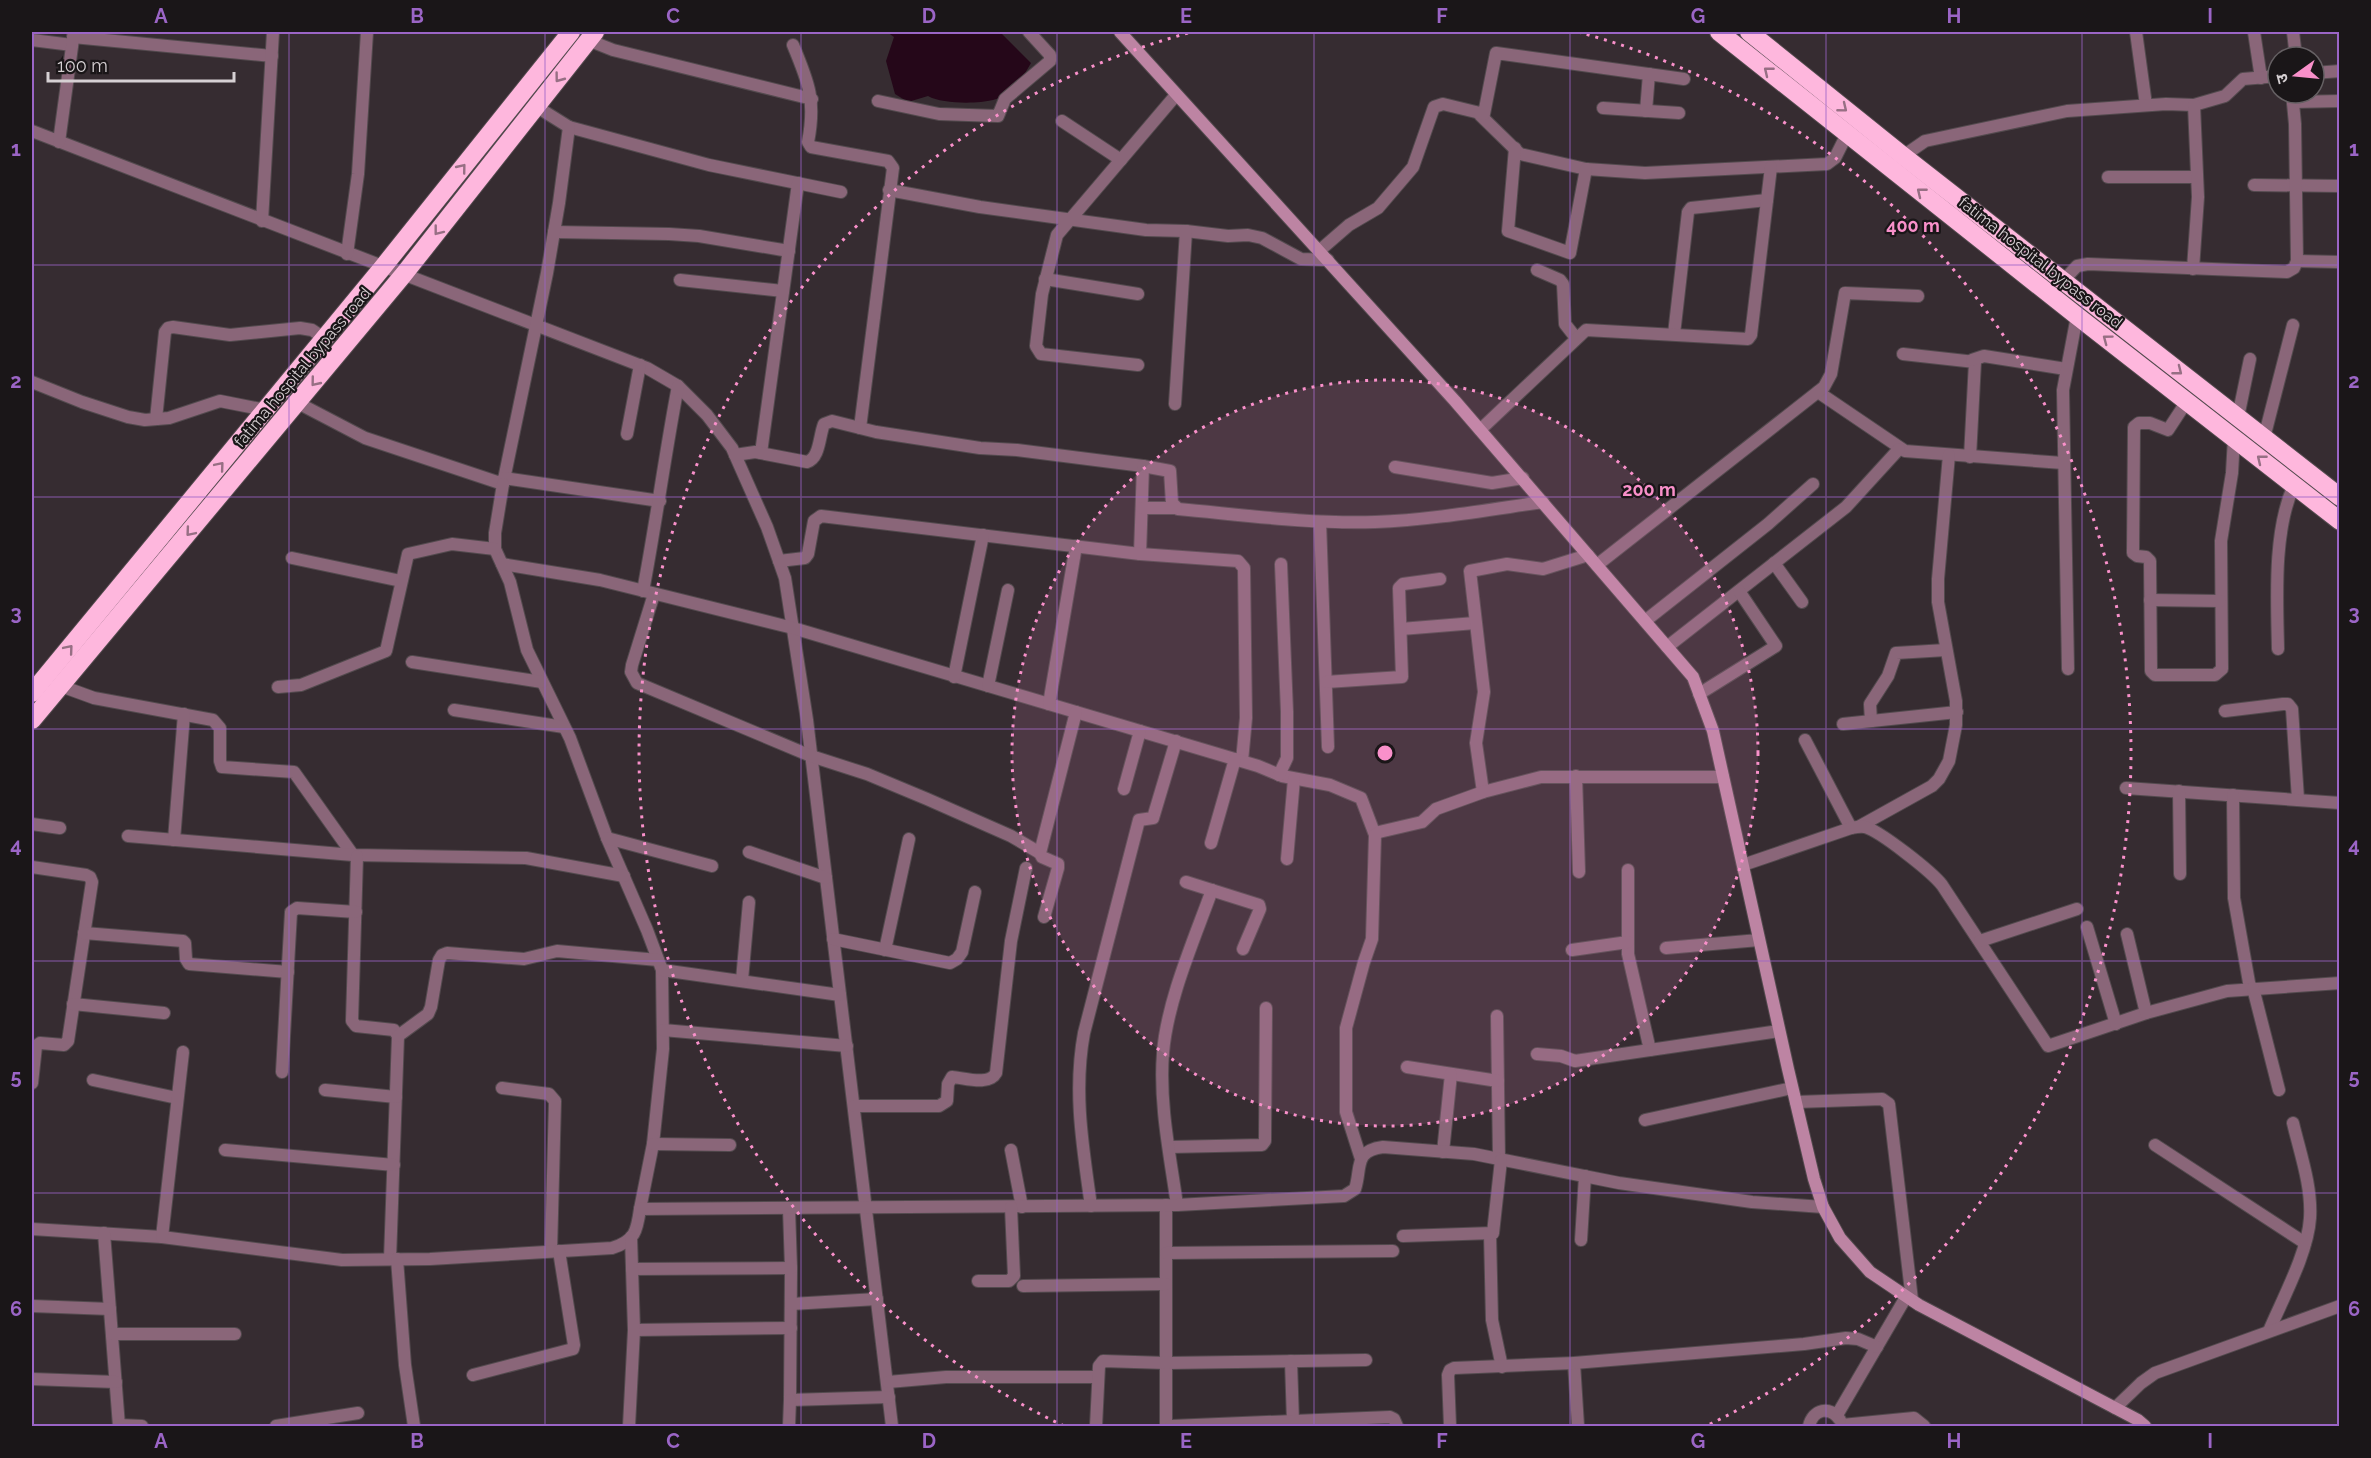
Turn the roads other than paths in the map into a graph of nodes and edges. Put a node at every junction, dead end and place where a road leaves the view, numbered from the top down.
1 (273, 32) edge
2 (367, 32) edge
3 (571, 32) edge
4 (1029, 32) edge
5 (1120, 32) edge
6 (1719, 32) edge
7 (1749, 32) edge
8 (2136, 32) edge
9 (2254, 32) edge
10 (591, 36) edge
11 (73, 38) edge
12 (32, 40) edge
13 (793, 45) dead end
14 (272, 56) junction
15 (1649, 74) junction
16 (2266, 77) edge
17 (2261, 78) junction
18 (1684, 79) dead end
19 (1176, 95) junction
20 (812, 99) junction
21 (878, 101) dead end
22 (2146, 105) junction
23 (2194, 105) junction
24 (2292, 105) edge
25 (537, 107) junction
26 (1603, 108) dead end
27 (1646, 111) junction
28 (1679, 113) dead end
29 (1480, 115) junction
30 (1062, 121) dead end
31 (569, 127) junction
32 (32, 131) edge
33 (1847, 134) junction
34 (59, 142) junction
35 (481, 144) junction
36 (1515, 148) junction
37 (497, 157) junction
38 (1121, 160) junction
39 (1897, 162) junction
40 (1771, 167) junction
41 (1586, 169) junction
42 (2108, 177) dead end
43 (2197, 177) junction
44 (798, 183) junction
45 (2254, 185) dead end
46 (2297, 185) junction
47 (2340, 186) edge
48 (889, 190) junction
49 (841, 192) dead end
50 (1767, 200) junction
51 (262, 221) junction
52 (1069, 221) junction
53 (1186, 231) junction
54 (554, 232) junction
55 (789, 251) junction
56 (1319, 251) junction
57 (347, 254) junction
58 (2031, 256) junction
59 (1328, 260) junction
60 (2298, 261) junction
61 (2340, 262) edge
62 (383, 267) junction
63 (2193, 269) junction
64 (1537, 270) dead end
65 (2020, 271) junction
66 (404, 274) junction
67 (1045, 279) junction
68 (680, 280) dead end
69 (2063, 280) junction
70 (783, 291) junction
71 (1138, 294) dead end
72 (1918, 296) dead end
73 (2077, 316) junction
74 (2294, 325) dead end
75 (537, 326) junction
76 (1674, 334) junction
77 (324, 338) junction
78 (1576, 338) junction
79 (1903, 354) dead end
80 (2250, 359) dead end
81 (1972, 360) junction
82 (640, 365) junction
83 (1138, 365) dead end
84 (2066, 369) junction
85 (32, 384) edge
86 (678, 386) junction
87 (1818, 392) junction
88 (2187, 401) junction
89 (298, 403) junction
90 (1175, 404) dead end
91 (266, 410) junction
92 (2238, 417) junction
93 (156, 419) junction
94 (860, 428) junction
95 (1480, 430) junction
96 (627, 434) dead end
97 (2234, 438) junction
98 (2264, 438) junction
99 (1899, 448) junction
100 (761, 453) junction
101 (735, 455) junction
102 (1949, 455) junction
103 (1970, 456) junction
104 (2063, 463) junction
105 (1143, 466) junction
106 (1395, 467) dead end
107 (1522, 478) junction
108 (504, 481) junction
109 (1813, 484) dead end
110 (2294, 485) junction
111 (2340, 496) edge
112 (660, 501) junction
113 (1543, 502) junction
114 (1142, 508) junction
115 (1176, 508) junction
116 (2340, 521) edge
117 (1320, 522) junction
118 (983, 535) junction
119 (1076, 546) junction
120 (495, 549) junction
121 (1140, 554) junction
122 (1588, 555) junction
123 (292, 558) dead end
124 (779, 561) junction
125 (1774, 563) junction
126 (502, 564) junction
127 (1281, 564) dead end
128 (1597, 565) junction
129 (1440, 579) dead end
130 (401, 581) junction
131 (1008, 590) dead end
132 (1739, 591) junction
133 (648, 592) junction
134 (2150, 600) junction
135 (1802, 602) dead end
136 (2220, 602) junction
137 (1645, 621) junction
138 (1475, 622) junction
139 (793, 628) junction
140 (1401, 629) junction
141 (1667, 647) junction
142 (2278, 649) dead end
143 (1946, 650) junction
144 (412, 662) dead end
145 (2068, 669) dead end
146 (954, 676) junction
147 (46, 679) edge
148 (542, 682) junction
149 (1326, 682) junction
150 (988, 686) junction
151 (278, 687) dead end
152 (32, 693) edge
153 (1699, 694) junction
154 (1049, 704) junction
155 (454, 710) dead end
156 (2224, 711) dead end
157 (1076, 712) junction
158 (1957, 712) junction
159 (184, 714) junction
160 (32, 720) edge
161 (1871, 721) junction
162 (1843, 724) dead end
163 (564, 727) junction
164 (1140, 731) junction
165 (1805, 740) dead end
166 (1176, 741) junction
167 (1328, 747) dead end
168 (811, 756) junction
169 (1239, 760) junction
170 (1279, 775) junction
171 (1576, 776) junction
172 (1723, 777) junction
173 (1294, 779) junction
174 (2126, 788) dead end
175 (1124, 789) dead end
176 (1483, 792) junction
177 (2179, 792) junction
178 (2233, 795) junction
179 (2298, 800) junction
180 (2340, 803) edge
181 (32, 824) edge
182 (1855, 827) junction
183 (60, 828) dead end
184 (1375, 835) junction
185 (128, 836) dead end
186 (607, 838) junction
187 (909, 839) dead end
188 (174, 840) junction
189 (1211, 843) dead end
190 (749, 852) dead end
191 (1040, 853) junction
192 (355, 855) junction
193 (1287, 859) dead end
194 (1743, 865) junction
195 (712, 866) dead end
196 (32, 867) edge
197 (1026, 868) dead end
198 (1628, 870) dead end
199 (1579, 872) dead end
200 (2180, 874) dead end
201 (624, 876) junction
202 (826, 878) junction
203 (1186, 882) dead end
204 (1212, 890) junction
205 (975, 892) dead end
206 (749, 902) dead end
207 (2078, 909) dead end
208 (356, 912) junction
209 (1044, 917) dead end
210 (2087, 927) dead end
211 (84, 933) junction
212 (2127, 934) dead end
213 (833, 939) junction
214 (1759, 940) junction
215 (1980, 941) junction
216 (1628, 942) junction
217 (1666, 948) dead end
218 (1243, 949) dead end
219 (885, 950) junction
220 (1572, 950) dead end
221 (660, 965) junction
222 (288, 972) junction
223 (742, 980) junction
224 (2340, 983) edge
225 (2251, 988) junction
226 (840, 994) junction
227 (73, 1004) junction
228 (1266, 1008) dead end
229 (164, 1013) dead end
230 (2146, 1013) junction
231 (1497, 1016) dead end
232 (2116, 1024) junction
233 (663, 1030) junction
234 (1779, 1031) junction
235 (399, 1036) junction
236 (847, 1046) junction
237 (1650, 1050) junction
238 (183, 1052) dead end
239 (1537, 1054) dead end
240 (1407, 1067) dead end
241 (282, 1072) dead end
242 (1451, 1074) junction
243 (93, 1080) dead end
244 (1498, 1081) junction
245 (32, 1083) edge
246 (502, 1088) dead end
247 (1792, 1088) junction
248 (325, 1090) dead end
249 (2279, 1090) dead end
250 (396, 1097) junction
251 (177, 1098) junction
252 (1796, 1102) junction
253 (854, 1106) junction
254 (1646, 1120) dead end
255 (2293, 1123) dead end
256 (653, 1144) junction
257 (730, 1145) dead end
258 (2154, 1145) dead end
259 (1169, 1147) junction
260 (225, 1150) dead end
261 (1011, 1150) dead end
262 (1443, 1152) junction
263 (1361, 1159) junction
264 (1500, 1159) junction
265 (394, 1165) junction
266 (1585, 1176) junction
267 (1172, 1205) junction
268 (1091, 1206) junction
269 (1017, 1207) junction
270 (1823, 1207) junction
271 (640, 1209) junction
272 (789, 1209) junction
273 (866, 1209) junction
274 (32, 1229) edge
275 (104, 1233) junction
276 (1490, 1234) junction
277 (1403, 1236) dead end
278 (162, 1237) junction
279 (631, 1237) junction
280 (1581, 1240) dead end
281 (2305, 1243) junction
282 (555, 1251) junction
283 (1393, 1251) dead end
284 (1166, 1253) junction
285 (394, 1259) junction
286 (791, 1268) junction
287 (632, 1269) junction
288 (978, 1281) dead end
289 (1166, 1284) junction
290 (1023, 1286) dead end
291 (1909, 1298) junction
292 (877, 1299) junction
293 (791, 1304) junction
294 (32, 1306) edge
295 (2340, 1306) edge
296 (110, 1309) junction
297 (790, 1328) junction
298 (634, 1330) junction
299 (2270, 1330) junction
300 (112, 1334) junction
301 (236, 1334) dead end
302 (1876, 1347) junction
303 (1366, 1360) dead end
304 (1291, 1361) junction
305 (1574, 1363) junction
306 (1166, 1364) junction
307 (1502, 1366) junction
308 (473, 1375) dead end
309 (1098, 1377) junction
310 (32, 1378) edge
311 (116, 1382) junction
312 (888, 1382) junction
313 (890, 1396) junction
314 (790, 1400) junction
315 (2115, 1408) junction
316 (358, 1413) dead end
317 (1293, 1422) junction
318 (1840, 1422) edge
319 (119, 1426) edge
320 (142, 1426) edge
321 (276, 1426) edge
322 (414, 1426) edge
323 (629, 1426) edge
324 (789, 1426) edge
325 (892, 1426) edge
326 (1096, 1426) edge
327 (1168, 1426) edge
328 (1397, 1426) edge
329 (1450, 1426) edge
330 (1578, 1426) edge
331 (1809, 1426) edge
332 (1924, 1426) edge
333 (2145, 1426) edge

1 - 14 street
2 - 57 street
3 - 35 highway, fatima hospital bypass road
4 - 21 street
5 - 19 main road
33 -> 6 highway, fatima hospital bypass road
7 -> 39 highway, fatima hospital bypass road
8 - 22 street
9 - 17 street
10 - 20 street
10 -> 25 highway, fatima hospital bypass road
11 - 12 street
11 - 14 street
11 - 34 street
13 - 20 street
14 - 51 street
15 - 18 street
15 - 27 street
15 - 29 street
16 - 17 street
17 - 23 street
19 - 38 street
19 - 56 main road
20 - 48 street
22 - 23 street
22 - 39 street
23 - 43 street
24 - 46 street
25 - 31 street
25 - 37 highway, fatima hospital bypass road
26 - 27 street
27 - 28 street
29 - 36 street
29 - 56 street
30 - 38 street
31 - 44 street
31 - 54 street
32 - 34 street
33 - 39 highway, fatima hospital bypass road
33 - 40 street
34 - 51 street
35 - 37 highway
62 -> 35 highway, fatima hospital bypass road
36 - 41 street
36 - 41 street
37 -> 66 highway, fatima hospital bypass road
38 - 52 street
39 - 58 highway, fatima hospital bypass road
65 -> 39 highway, fatima hospital bypass road
40 - 41 street
40 - 50 street
42 - 43 street
43 - 63 street
44 - 49 street
44 - 55 street
45 - 46 street
46 - 47 street
46 - 60 street
48 - 52 street
48 - 94 street
50 - 76 street
50 - 76 street
51 - 57 street
52 - 53 street
52 - 67 street
53 - 59 street
53 - 90 street
54 - 55 street
54 - 75 street
55 - 70 street
56 - 59 main road
57 - 62 street
58 - 65 highway
58 - 69 highway, fatima hospital bypass road
59 - 95 main road
60 - 61 street
60 - 63 street
62 - 66 street
62 - 77 highway, fatima hospital bypass road
63 - 69 street
64 - 78 street
65 - 73 highway, fatima hospital bypass road
66 - 75 street
66 -> 89 highway, fatima hospital bypass road
67 - 71 street
67 - 83 street
68 - 70 street
69 -> 92 highway, fatima hospital bypass road
70 - 100 street
72 - 87 street
73 - 84 street
88 -> 73 highway, fatima hospital bypass road
74 - 98 street
75 - 82 street
75 - 108 street
76 - 78 street
77 - 91 highway, fatima hospital bypass road
77 - 93 street
78 - 95 street
79 - 81 street
80 - 92 street
81 - 84 street
81 - 103 street
82 - 86 street
82 - 96 street
84 - 104 street
85 - 93 street
86 - 101 street
86 - 112 street
87 - 99 street
87 - 128 street
88 - 97 highway, fatima hospital bypass road
88 - 134 street
89 - 108 street
89 -> 147 highway, fatima hospital bypass road
91 - 93 street
147 -> 91 highway, fatima hospital bypass road
92 - 98 highway, fatima hospital bypass road
94 - 100 street
94 - 105 street
95 - 107 main road
110 -> 97 highway, fatima hospital bypass road
97 - 136 street
98 - 111 highway, fatima hospital bypass road
99 - 102 street
99 - 125 street
100 - 101 street
101 - 124 street
102 - 103 street
102 - 143 street
103 - 104 street
104 - 145 street
105 - 114 street
105 - 115 street
106 - 107 street
107 - 113 main road
108 - 112 street
108 - 120 street
109 - 137 street
110 - 116 highway, fatima hospital bypass road
110 - 142 street
112 - 133 street
113 - 117 street
113 - 122 main road
114 - 115 street
114 - 121 street
115 - 117 street
117 - 149 street
118 - 119 street
118 - 124 street
118 - 146 street
119 - 121 street
119 - 154 street
120 - 126 street
120 - 130 street
121 - 169 street
122 - 128 main road
122 - 138 street
123 - 130 street
124 - 139 street
125 - 132 street
125 - 135 street
126 - 133 street
126 - 148 street
127 - 170 street
128 - 137 main road
129 - 140 street
130 - 151 street
131 - 150 street
132 - 141 street
132 - 153 street
133 - 139 street
133 - 168 street
134 - 136 street
134 - 136 street
137 - 141 main road
138 - 140 street
138 - 176 street
139 - 146 street
139 - 168 street
140 - 149 street
141 - 153 main road
143 - 158 street
143 - 161 street
144 - 148 street
146 - 150 street
147 - 152 highway, fatima hospital bypass road
147 - 159 street
147 - 160 highway, fatima hospital bypass road
148 - 163 street
149 - 167 street
150 - 154 street
153 - 172 main road
154 - 157 street
155 - 163 street
156 - 179 street
157 - 164 street
157 - 191 street
158 - 161 street
158 - 182 street
159 - 188 street
159 - 192 street
161 - 162 street
163 - 186 street
164 - 166 street
164 - 175 street
165 - 182 street
166 - 169 street
166 - 268 street
168 - 191 street
168 - 202 street
169 - 170 street
169 - 189 street
170 - 173 street
171 - 172 street
171 - 176 street
171 - 199 street
172 - 194 main road
173 - 184 street
173 - 193 street
174 - 177 street
176 - 184 street
177 - 178 street
177 - 200 street
178 - 179 street
178 - 225 street
179 - 180 street
181 - 183 street
182 - 194 street
182 - 215 street
184 - 263 street
185 - 188 street
186 - 195 street
186 - 201 street
187 - 219 street
188 - 192 street
190 - 202 street
191 - 209 street
192 - 201 street
192 - 208 street
194 - 214 main road
196 - 211 street
197 - 253 street
198 - 216 street
201 - 221 street
202 - 213 street
203 - 204 street
204 - 218 street
204 - 259 street
205 - 219 street
206 - 223 street
207 - 215 street
208 - 222 street
208 - 235 street
210 - 232 street
211 - 222 street
211 - 227 street
212 - 230 street
213 - 219 street
213 - 226 street
214 - 217 street
214 - 234 main road
215 - 232 street
216 - 220 street
216 - 237 street
221 - 223 street
221 - 233 street
221 - 235 street
222 - 241 street
223 - 226 street
224 - 225 street
225 - 230 street
225 - 249 street
226 - 236 street
227 - 229 street
227 - 245 street
228 - 259 street
230 - 232 street
231 - 244 street
233 - 236 street
233 - 256 street
234 - 237 street
234 - 247 main road
235 - 250 street
236 - 253 street
237 - 239 street
238 - 251 street
240 - 242 street
242 - 244 street
242 - 262 street
243 - 251 street
244 - 264 street
246 - 282 street
247 - 252 main road
247 - 254 street
248 - 250 street
250 - 265 street
251 - 278 street
252 - 270 main road
252 - 291 street
253 - 273 street
255 - 281 street
256 - 257 street
256 - 271 street
258 - 281 street
259 - 267 street
260 - 265 street
261 - 269 street
262 - 263 street
262 - 264 street
263 - 267 street
264 - 266 street
264 - 276 street
265 - 285 street
266 - 270 street
266 - 280 street
267 - 268 street
267 - 284 street
268 - 269 street
269 - 273 street
269 - 288 street
270 - 291 main road
271 - 272 street
271 - 279 street
272 - 273 street
272 - 286 street
273 - 292 street
274 - 275 street
275 - 278 street
275 - 296 street
276 - 277 street
276 - 307 street
278 - 285 street
279 - 282 street
279 - 287 street
281 - 299 street
282 - 285 street
282 - 308 street
283 - 284 street
284 - 289 street
285 - 322 street
286 - 287 street
286 - 293 street
287 - 298 street
289 - 290 street
289 - 306 street
291 - 302 street
291 - 315 main road
292 - 293 street
292 - 312 street
293 - 297 street
294 - 296 street
295 - 299 street
296 - 300 street
297 - 298 street
297 - 314 street
298 - 323 street
299 - 315 street
300 - 301 street
300 - 311 street
302 - 305 street
302 - 318 street
303 - 304 street
304 - 306 street
304 - 317 street
305 - 307 street
305 - 330 street
306 - 309 street
306 - 327 street
307 - 329 street
309 - 312 street
309 - 326 street
310 - 311 street
311 - 319 street
312 - 313 street
313 - 314 street
313 - 325 street
314 - 324 street
315 - 333 main road
316 - 321 street
317 - 327 street
317 - 328 street
318 - 331 street
318 - 332 street
319 - 320 street

